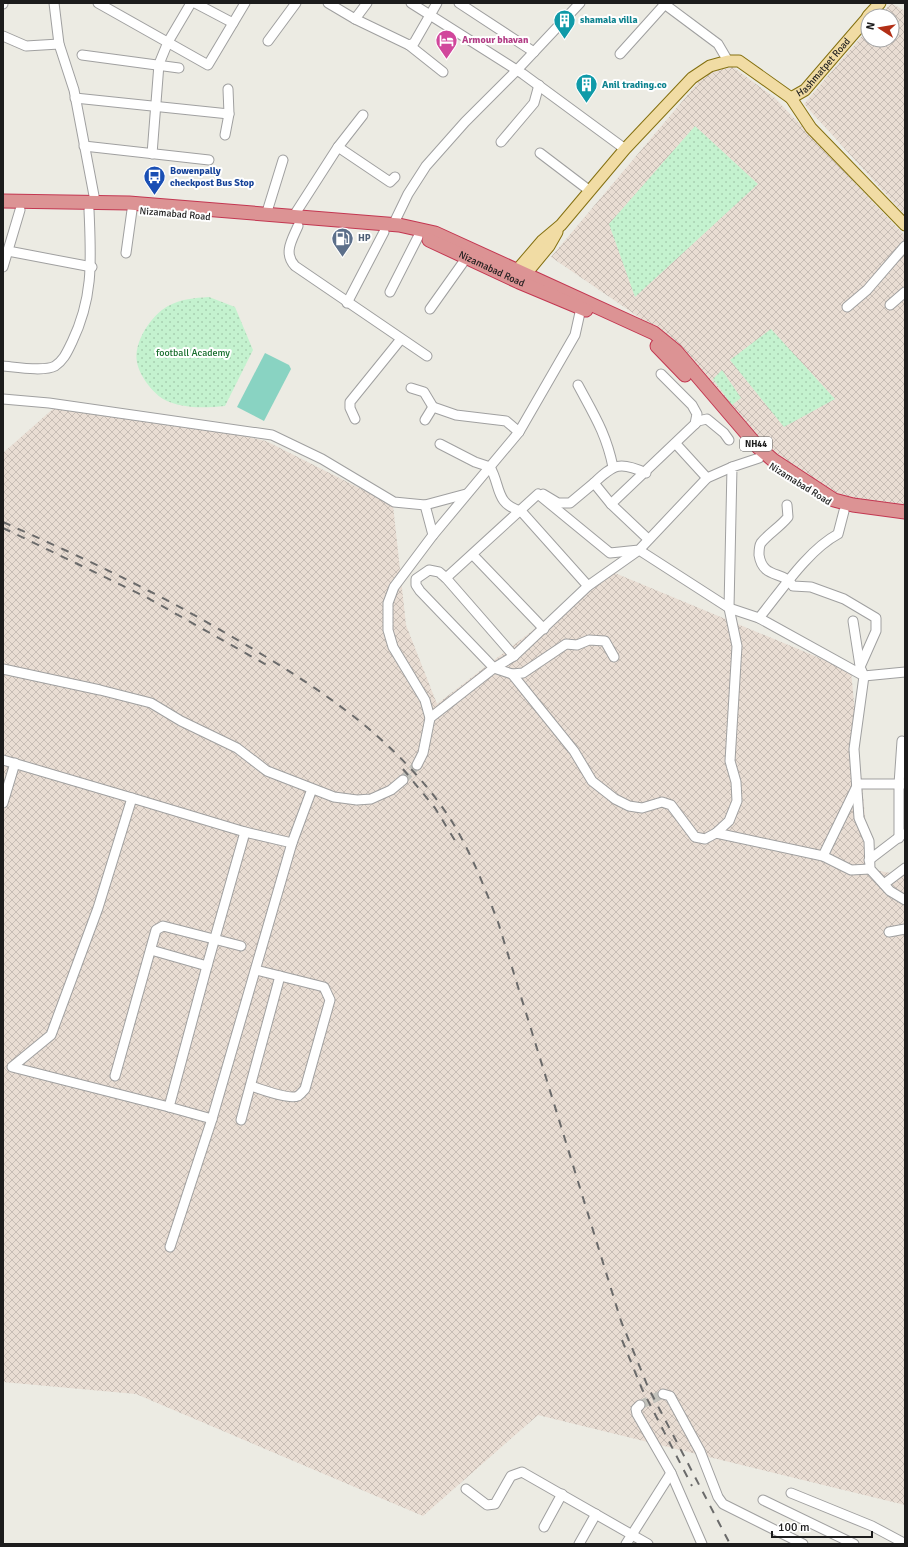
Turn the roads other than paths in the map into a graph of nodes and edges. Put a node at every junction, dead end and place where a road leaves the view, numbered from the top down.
1 (54, 3) edge
2 (98, 3) edge
3 (191, 3) edge
4 (195, 3) edge
5 (245, 3) edge
6 (296, 3) edge
7 (328, 3) edge
8 (367, 3) edge
9 (412, 3) edge
10 (437, 3) edge
11 (459, 3) edge
12 (580, 3) edge
13 (664, 4) edge
14 (429, 16) junction
15 (355, 19) junction
16 (233, 23) junction
17 (860, 25) edge
18 (860, 30) edge
19 (3, 36) edge
20 (268, 41) dead end
21 (168, 42) junction
22 (60, 44) junction
23 (409, 45) junction
24 (534, 52) junction
25 (620, 54) dead end
26 (82, 55) dead end
27 (728, 60) junction
28 (159, 64) junction
29 (179, 68) dead end
30 (517, 70) junction
31 (444, 72) dead end
32 (539, 85) junction
33 (228, 89) dead end
34 (75, 98) junction
35 (794, 100) junction
36 (156, 107) junction
37 (229, 114) junction
38 (364, 115) dead end
39 (225, 135) dead end
40 (501, 142) dead end
41 (84, 146) junction
42 (338, 147) junction
43 (625, 149) junction
44 (540, 153) dead end
45 (152, 154) junction
46 (209, 160) dead end
47 (283, 160) dead end
48 (395, 177) dead end
49 (590, 191) junction
50 (3, 200) edge
51 (92, 206) junction
52 (3, 209) edge
53 (20, 210) junction
54 (132, 210) junction
55 (266, 215) junction
56 (295, 222) junction
57 (905, 225) edge
58 (389, 229) junction
59 (418, 237) junction
60 (905, 246) edge
61 (8, 250) junction
62 (126, 253) dead end
63 (467, 257) junction
64 (3, 267) edge
65 (92, 267) junction
66 (517, 275) junction
67 (390, 292) dead end
68 (905, 292) edge
69 (347, 303) junction
70 (890, 305) dead end
71 (847, 307) dead end
72 (430, 308) dead end
73 (581, 308) junction
74 (401, 339) junction
75 (427, 356) dead end
76 (3, 366) edge
77 (661, 374) dead end
78 (578, 385) dead end
79 (411, 388) dead end
80 (3, 399) edge
81 (433, 407) junction
82 (355, 419) dead end
83 (425, 420) dead end
84 (695, 424) junction
85 (519, 432) junction
86 (729, 440) dead end
87 (440, 444) dead end
88 (676, 444) junction
89 (759, 458) junction
90 (490, 466) junction
91 (613, 467) junction
92 (732, 467) junction
93 (646, 473) junction
94 (707, 478) junction
95 (594, 483) junction
96 (466, 494) junction
97 (538, 494) junction
98 (611, 504) junction
99 (425, 505) junction
100 (787, 505) dead end
101 (521, 511) junction
102 (844, 511) junction
103 (905, 512) edge
104 (905, 519) edge
105 (433, 535) junction
106 (648, 539) junction
107 (639, 550) junction
108 (473, 554) junction
109 (446, 578) junction
110 (790, 581) junction
111 (588, 586) junction
112 (729, 608) junction
113 (759, 618) junction
114 (853, 621) dead end
115 (544, 629) junction
116 (514, 656) junction
117 (614, 656) dead end
118 (860, 666) junction
119 (494, 668) junction
120 (3, 669) edge
121 (905, 672) edge
122 (512, 674) junction
123 (864, 676) junction
124 (430, 718) junction
125 (902, 741) dead end
126 (3, 760) edge
127 (15, 763) junction
128 (417, 765) tunnel mouth
129 (403, 780) tunnel mouth
130 (858, 784) junction
131 (902, 784) edge
132 (312, 789) junction
133 (132, 798) junction
134 (3, 803) edge
135 (245, 832) junction
136 (716, 833) junction
137 (902, 835) edge
138 (292, 843) junction
139 (823, 856) junction
140 (870, 865) junction
141 (905, 868) edge
142 (884, 884) junction
143 (905, 900) edge
144 (905, 929) edge
145 (889, 932) dead end
146 (215, 939) junction
147 (241, 946) dead end
148 (150, 950) junction
149 (207, 966) junction
150 (256, 970) junction
151 (280, 976) junction
152 (7, 1065) edge
153 (115, 1076) dead end
154 (251, 1086) junction
155 (169, 1107) junction
156 (212, 1119) junction
157 (241, 1120) dead end
158 (170, 1247) dead end
159 (663, 1394) dead end
160 (640, 1405) dead end
161 (671, 1474) junction
162 (466, 1489) dead end
163 (791, 1493) dead end
164 (562, 1494) junction
165 (762, 1500) dead end
166 (596, 1514) junction
167 (544, 1526) dead end
168 (632, 1535) junction
169 (579, 1544) edge
170 (626, 1544) edge
171 (648, 1544) edge
172 (702, 1544) edge
173 (803, 1544) edge
174 (854, 1544) edge
175 (901, 1544) edge

1 - 22 street
2 - 21 street
3 - 21 street
4 - 16 street
5 - 16 street
6 - 20 street
7 - 15 street
8 - 15 street
9 - 14 street
10 - 14 street
11 - 24 street
12 - 24 street
13 - 25 street
13 - 27 street
14 - 23 street
14 - 30 street
15 - 23 street
16 - 21 street
17 - 35 main road, Hashmatpet Road
18 - 35 main road, Hashmatpet Road
19 - 22 street
21 - 28 street
22 - 34 street
23 - 31 street
24 - 30 street
26 - 28 street
27 - 35 main road
27 - 43 main road
28 - 29 street
28 - 36 street
30 - 32 street
30 - 58 street
32 - 40 street
32 - 43 street
33 - 37 street
34 - 36 street
34 - 41 street
35 - 57 main road
36 - 37 street
36 - 45 street
37 - 39 street
38 - 42 street
41 - 45 street
41 - 51 street
42 - 48 street
42 - 56 street
43 - 49 main road
44 - 49 street
45 - 46 street
47 - 55 street
49 - 66 main road
50 - 51 highway, Nizamabad Road / NH44
51 - 53 highway, Nizamabad Road / NH44
51 - 54 highway, Nizamabad Road / NH44
51 - 55 highway, Nizamabad Road / NH44
51 - 65 street
52 - 53 highway, Nizamabad Road / NH44
53 - 61 street
54 - 56 highway, Nizamabad Road / NH44
54 - 62 street
55 - 56 highway, Nizamabad Road / NH44
56 - 58 highway, Nizamabad Road / NH44
56 - 69 street
58 - 59 highway, Nizamabad Road / NH44
58 - 66 highway, Nizamabad Road / NH44
58 - 69 street
59 - 63 highway, Nizamabad Road / NH44
59 - 67 street
60 - 71 street
61 - 64 street
61 - 65 street
63 - 66 highway, Nizamabad Road / NH44
63 - 72 street
65 - 76 street
66 - 73 highway, Nizamabad Road / NH44
66 - 103 highway, Nizamabad Road / NH44
68 - 70 street
69 - 74 street
73 - 85 street
73 - 89 highway, Nizamabad Road / NH44
74 - 75 street
74 - 82 street
77 - 84 street
78 - 91 street
79 - 81 street
80 - 99 street
81 - 83 street
81 - 85 street
84 - 86 street
84 - 88 street
85 - 90 street
87 - 90 street
88 - 93 street
88 - 94 street
89 - 92 street
89 - 102 highway, Nizamabad Road / NH44
90 - 96 street
90 - 101 street
91 - 93 street
91 - 95 street
92 - 94 street
92 - 112 street
93 - 98 street
94 - 106 street
95 - 97 street
95 - 98 street
96 - 99 street
96 - 105 street
97 - 101 street
97 - 107 street
98 - 106 street
99 - 105 street
100 - 110 street
101 - 108 street
101 - 111 street
102 - 104 highway, Nizamabad Road / NH44
102 - 110 street
105 - 124 street
106 - 107 street
107 - 111 street
107 - 112 street
108 - 109 street
108 - 115 street
109 - 116 street
109 - 119 street
110 - 113 street
110 - 118 street
111 - 115 street
112 - 113 street
112 - 136 street
113 - 123 street
114 - 118 street
115 - 116 street
116 - 119 street
117 - 122 street
118 - 123 street
119 - 122 street
119 - 124 street
120 - 132 street
121 - 123 street
122 - 136 street
123 - 130 street
124 - 128 street
125 - 131 street
126 - 127 street
127 - 133 street
127 - 134 street
129 - 132 street
130 - 131 street
130 - 139 street
130 - 140 street
131 - 137 street
132 - 138 street
133 - 135 street
133 - 152 street
135 - 138 street
135 - 146 street
136 - 139 street
137 - 140 street
138 - 150 street
139 - 140 street
140 - 142 street
141 - 142 street
142 - 143 street
144 - 145 street
146 - 147 street
146 - 148 street
146 - 149 street
148 - 149 street
148 - 153 street
149 - 155 street
150 - 151 street
150 - 156 street
151 - 154 street
151 - 154 street
152 - 155 street
154 - 157 street
155 - 156 street
156 - 158 street
159 - 173 street
160 - 161 street
161 - 168 street
161 - 172 street
162 - 164 street
163 - 175 street
164 - 166 street
164 - 167 street
165 - 174 street
166 - 168 street
166 - 169 street
168 - 170 street
168 - 171 street

